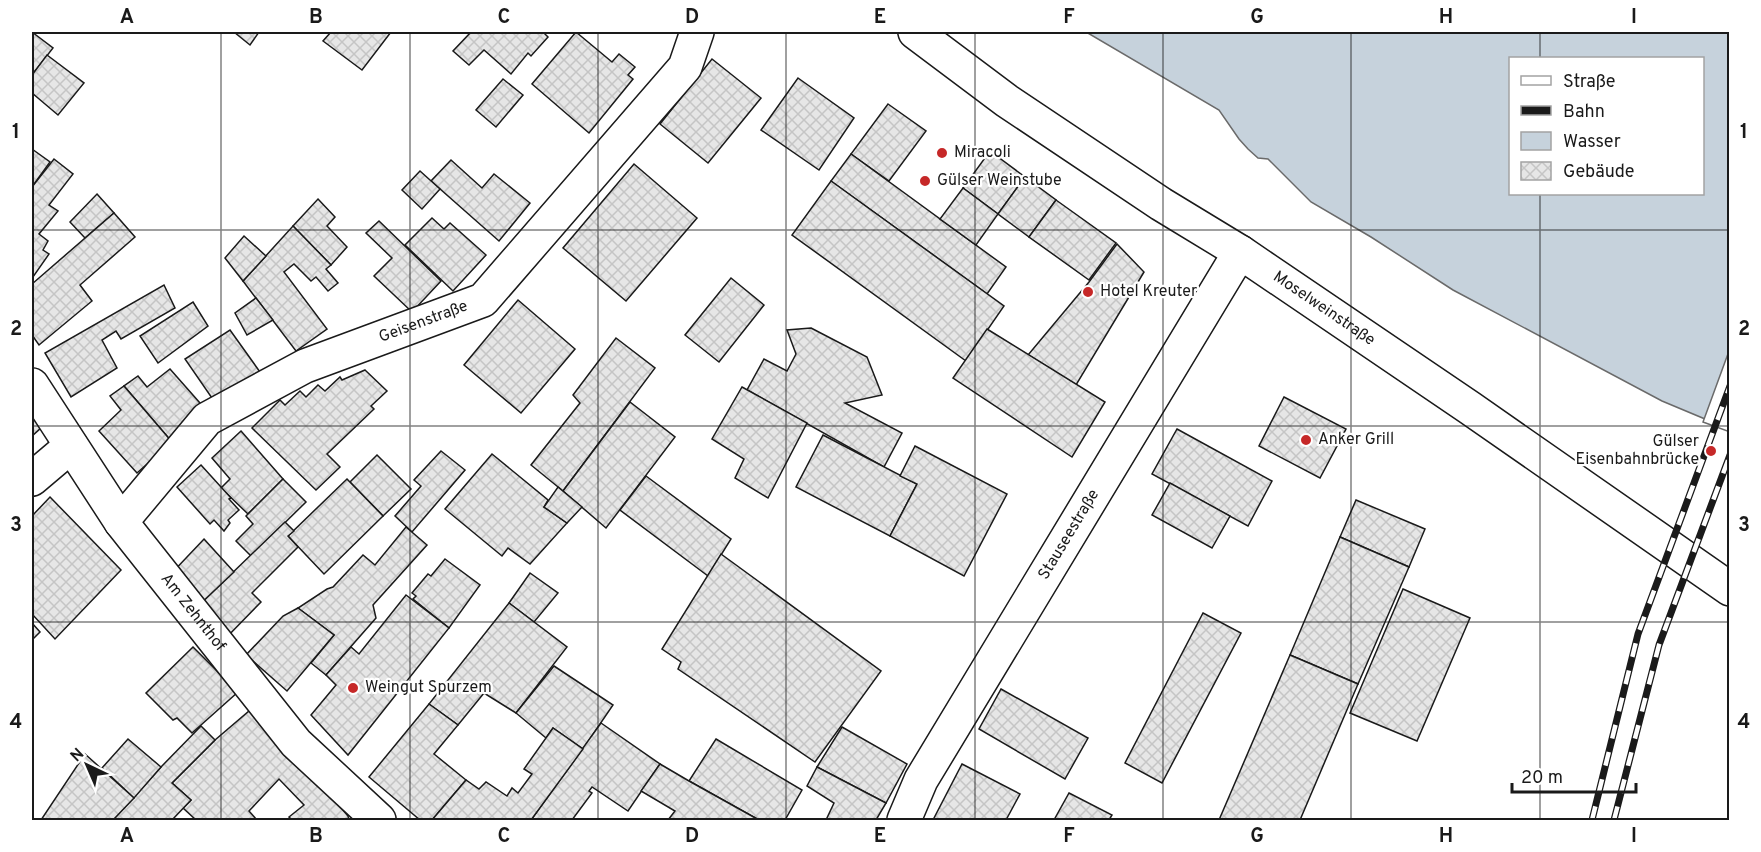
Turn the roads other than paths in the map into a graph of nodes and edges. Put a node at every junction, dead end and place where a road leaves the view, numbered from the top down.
1 (697, 32) edge
2 (915, 32) edge
3 (1240, 252) junction
4 (32, 385) edge
5 (71, 446) junction
6 (32, 479) edge
7 (121, 522) junction
8 (1730, 589) edge
9 (379, 820) edge
10 (904, 820) edge

1 - 7 street, Geisenstraße
2 - 3 street, Moselweinstraße
3 - 8 street, Moselweinstraße
3 - 10 street, Stauseestraße
4 - 5 street, Am Zehnthof
5 - 6 street
5 - 7 street, Am Zehnthof
7 - 9 street, Am Zehnthof

